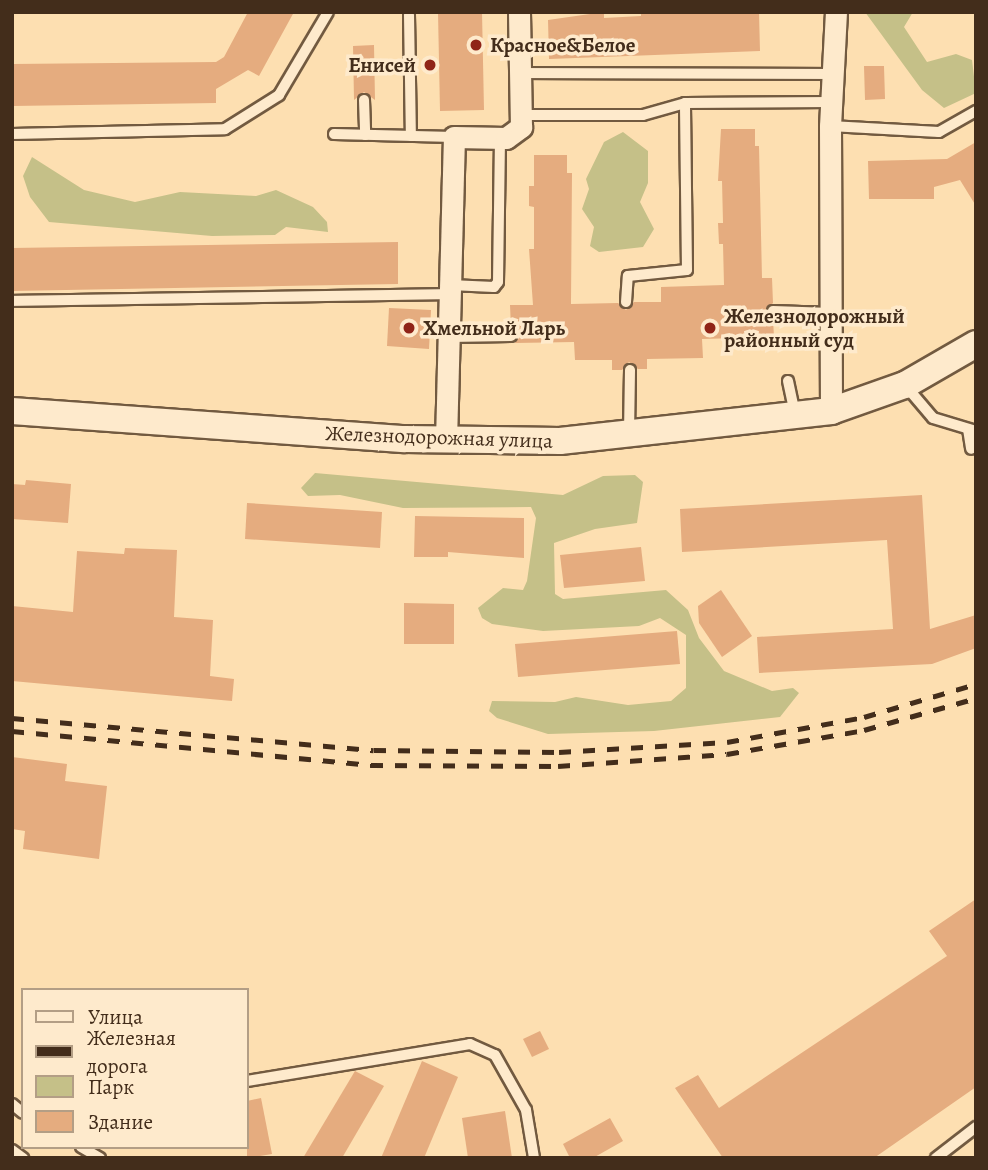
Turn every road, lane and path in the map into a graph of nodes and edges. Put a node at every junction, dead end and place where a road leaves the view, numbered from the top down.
1 (327, 12) edge
2 (519, 12) edge
3 (836, 12) edge
4 (409, 15) dead end
5 (520, 73) junction
6 (832, 74) junction
7 (364, 100) dead end
8 (831, 102) junction
9 (685, 103) junction
10 (976, 111) edge
11 (520, 115) junction
12 (830, 126) junction
13 (12, 134) edge
14 (334, 134) dead end
15 (365, 135) junction
16 (411, 136) junction
17 (454, 137) junction
18 (500, 138) junction
19 (450, 290) junction
20 (12, 301) edge
21 (626, 302) dead end
22 (773, 311) dead end
23 (831, 313) junction
24 (511, 336) dead end
25 (449, 337) junction
26 (976, 344) edge
27 (630, 370) dead end
28 (788, 381) dead end
29 (905, 385) junction
30 (12, 411) edge
31 (831, 411) junction
32 (795, 414) junction
33 (972, 430) edge
34 (629, 434) junction
35 (446, 441) junction
36 (971, 449) dead end
37 (248, 1081) edge
38 (976, 1127) edge
39 (84, 1149) edge
40 (12, 1150) edge
41 (23, 1158) edge
42 (100, 1158) edge
43 (534, 1158) edge
44 (936, 1158) edge

1 - 13 lane
2 - 5 street
3 - 6 street
4 - 16 lane
5 - 6 lane
5 - 11 street
6 - 8 street
7 - 15 lane
8 - 9 lane
8 - 12 street
9 - 11 lane
9 - 21 lane
10 - 12 lane
11 - 18 street
12 - 23 street
14 - 15 lane
15 - 16 lane
16 - 17 lane
17 - 18 street
17 - 19 street
18 - 19 lane
19 - 20 lane
19 - 25 street
22 - 23 lane
23 - 31 street
24 - 25 lane
25 - 35 street
26 - 29 street, Железнодорожная улица
27 - 34 lane
28 - 32 lane
29 - 31 street, Железнодорожная улица
29 - 33 lane
30 - 35 street, Железнодорожная улица
31 - 32 street, Железнодорожная улица
32 - 34 street, Железнодорожная улица
33 - 36 lane
34 - 35 street, Железнодорожная улица
37 - 43 lane
38 - 44 lane
39 - 42 lane
40 - 41 lane

